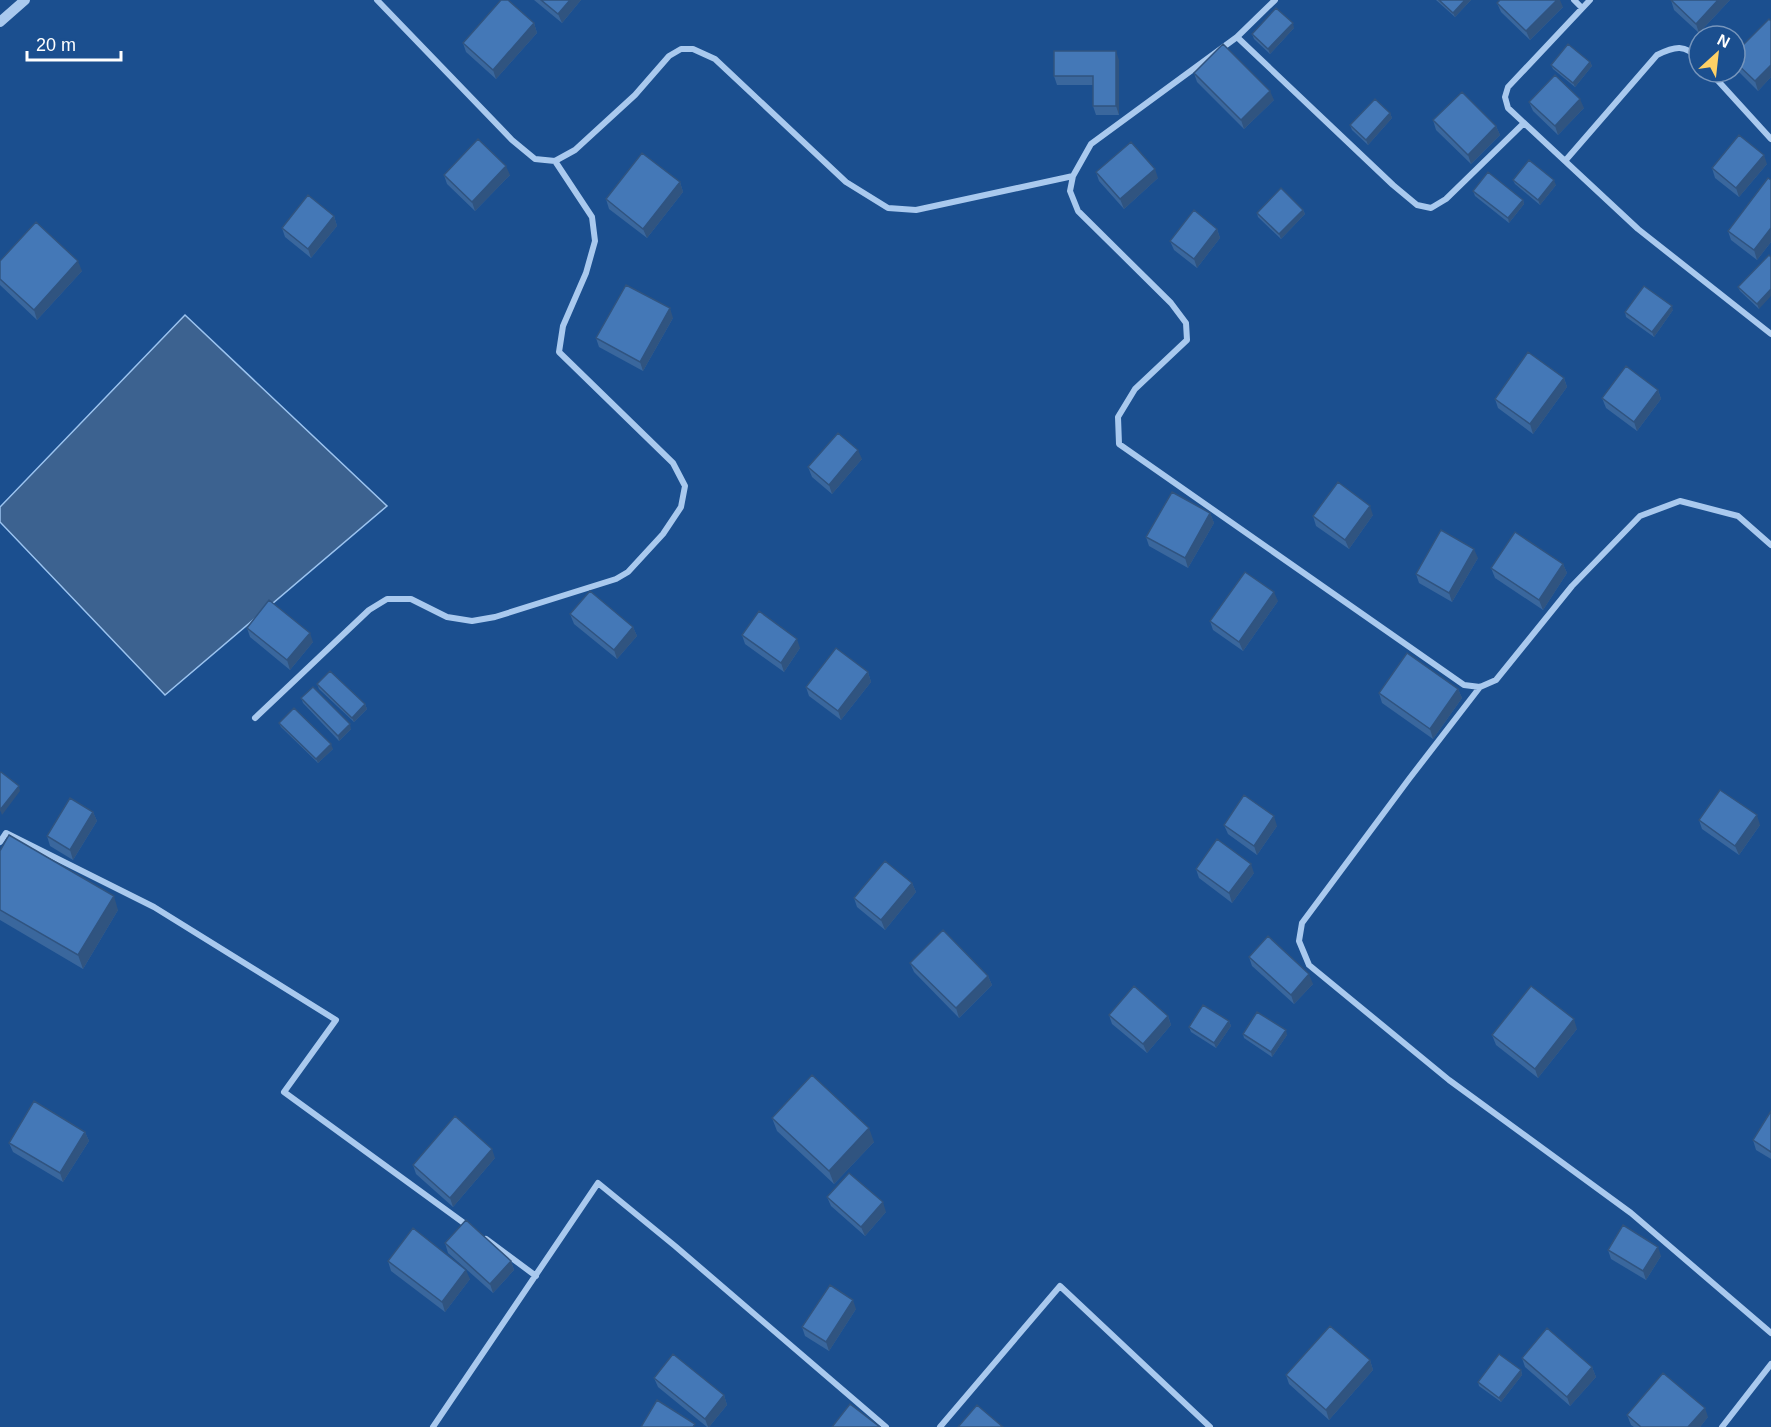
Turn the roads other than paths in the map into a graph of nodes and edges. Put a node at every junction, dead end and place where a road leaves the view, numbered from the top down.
1 (25, 0) edge
2 (377, 0) edge
3 (1275, 0) edge
4 (1574, 0) edge
5 (1590, 0) edge
6 (1582, 8) junction
7 (0, 22) edge
8 (1237, 37) junction
9 (1687, 50) edge
10 (1721, 84) edge
11 (1524, 123) junction
12 (1771, 139) edge
13 (555, 161) junction
14 (1565, 161) junction
15 (1073, 176) junction
16 (1771, 334) edge
17 (1771, 545) edge
18 (1480, 687) junction
19 (255, 718) dead end
20 (0, 842) edge
21 (536, 1275) junction
22 (1771, 1333) edge
23 (1771, 1364) edge
24 (433, 1427) edge
25 (886, 1427) edge
26 (940, 1427) edge
27 (1210, 1427) edge
28 (1722, 1427) edge

1 - 7 street
2 - 13 street
3 - 8 street
4 - 6 street
5 - 6 street
6 - 11 street
8 - 11 street
8 - 15 street
9 - 14 street
10 - 12 street
11 - 14 street
13 - 15 street
13 - 19 street
14 - 16 street
15 - 18 street
17 - 18 street
18 - 22 street
20 - 21 street
21 - 24 street
21 - 25 street
23 - 28 street
26 - 27 street

